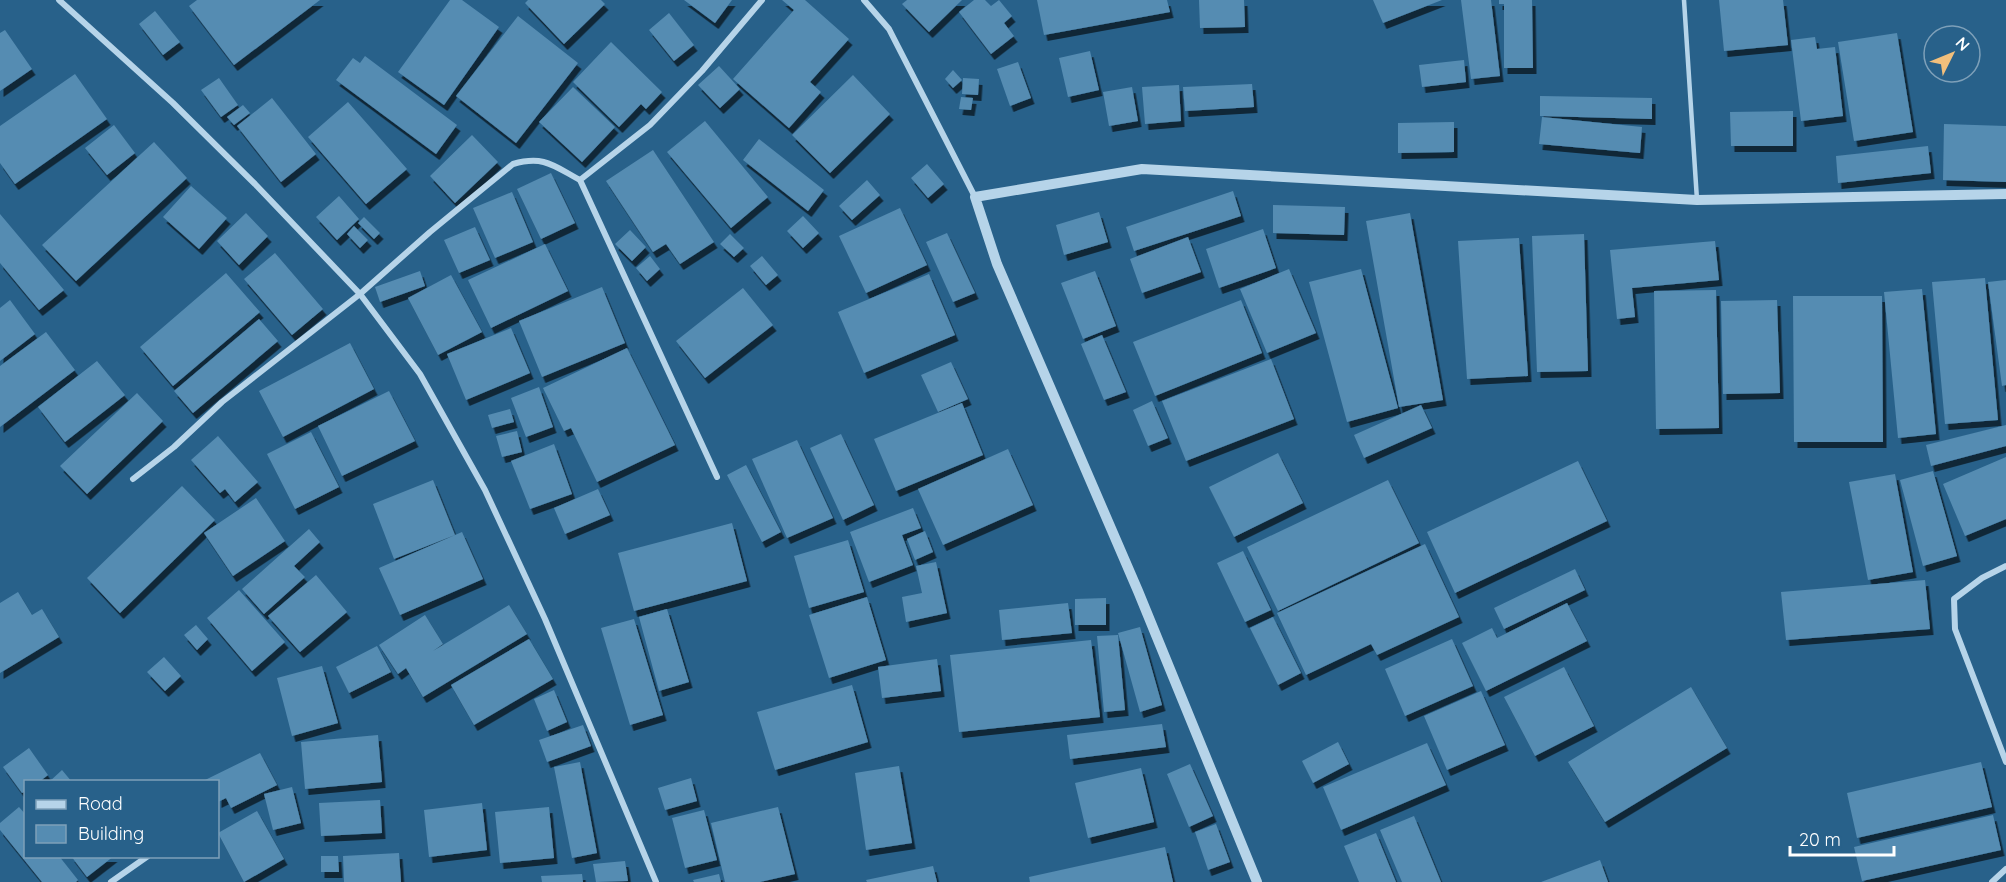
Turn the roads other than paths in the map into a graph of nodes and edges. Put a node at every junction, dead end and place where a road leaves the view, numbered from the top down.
1 (59, 0) edge
2 (762, 0) edge
3 (864, 0) edge
4 (1683, 0) edge
5 (580, 180) junction
6 (2006, 194) edge
7 (975, 197) junction
8 (1697, 200) junction
9 (360, 294) junction
10 (717, 477) dead end
11 (133, 479) dead end
12 (2006, 566) edge
13 (2006, 762) edge
14 (145, 858) edge
15 (2006, 869) edge
16 (111, 882) edge
17 (656, 882) edge
18 (1257, 882) edge
19 (1992, 882) edge

1 - 9 street
2 - 5 street
3 - 7 street
4 - 8 lane
5 - 9 street
5 - 10 street
6 - 8 street
7 - 8 street
7 - 18 street
9 - 11 street
9 - 17 street
12 - 13 street
14 - 16 street
15 - 19 street

